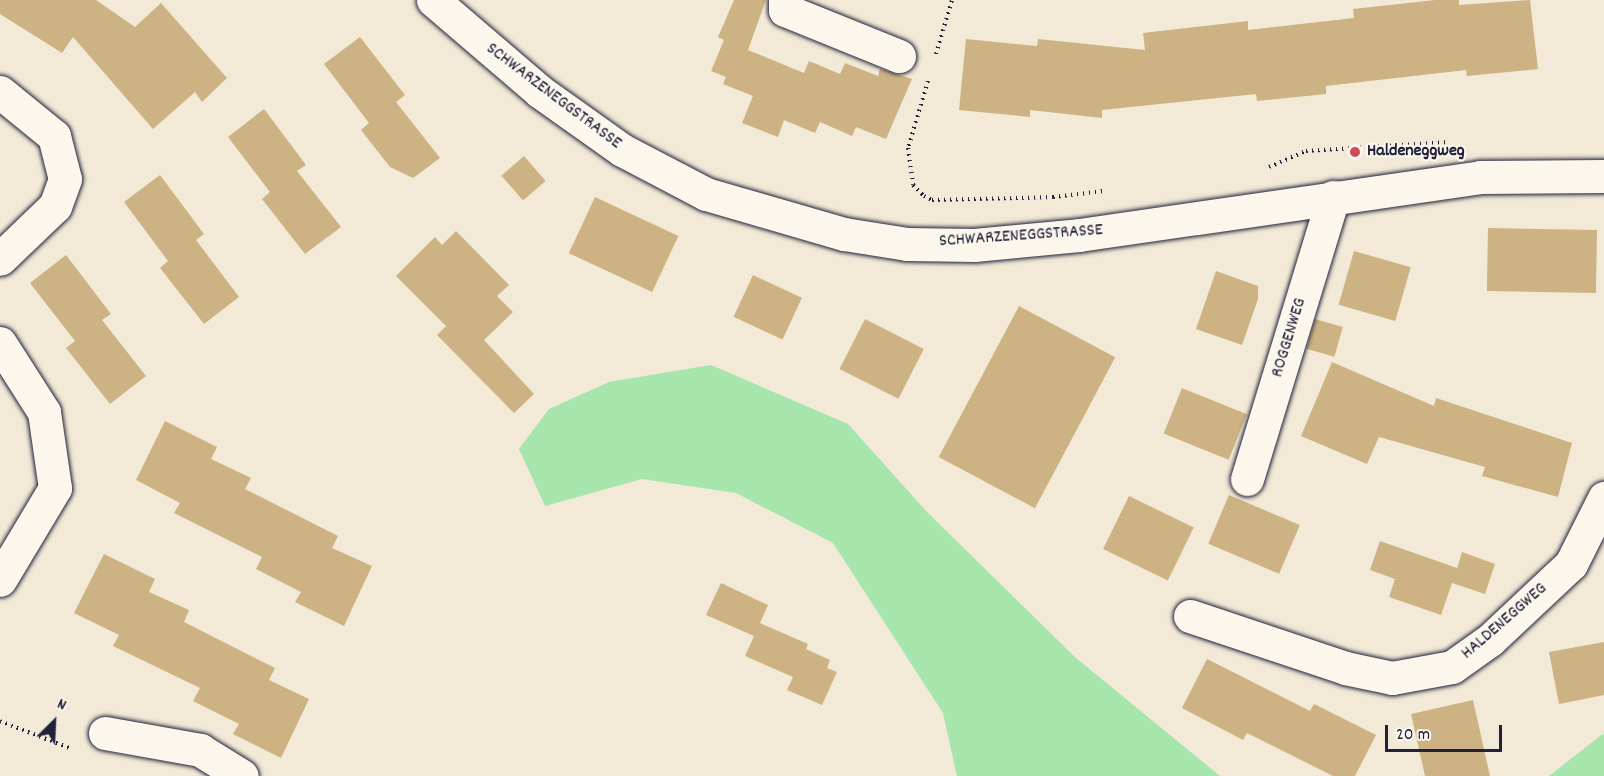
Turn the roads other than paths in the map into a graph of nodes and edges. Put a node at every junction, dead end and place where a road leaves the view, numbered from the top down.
1 (433, 0) edge
2 (785, 0) edge
3 (899, 56) dead end
4 (0, 92) edge
5 (1604, 176) edge
6 (1333, 197) junction
7 (0, 259) edge
8 (0, 344) edge
9 (1247, 479) dead end
10 (1604, 498) edge
11 (0, 580) edge
12 (1190, 616) dead end
13 (105, 733) road end
14 (242, 776) edge

1 - 6 street, SCHWARZENEGGSTRASSE
2 - 3 street
4 - 7 street
5 - 6 street, SCHWARZENEGGSTRASSE
6 - 9 street, ROGGENWEG
8 - 11 street
10 - 12 street, HALDENEGGWEG
13 - 14 street

